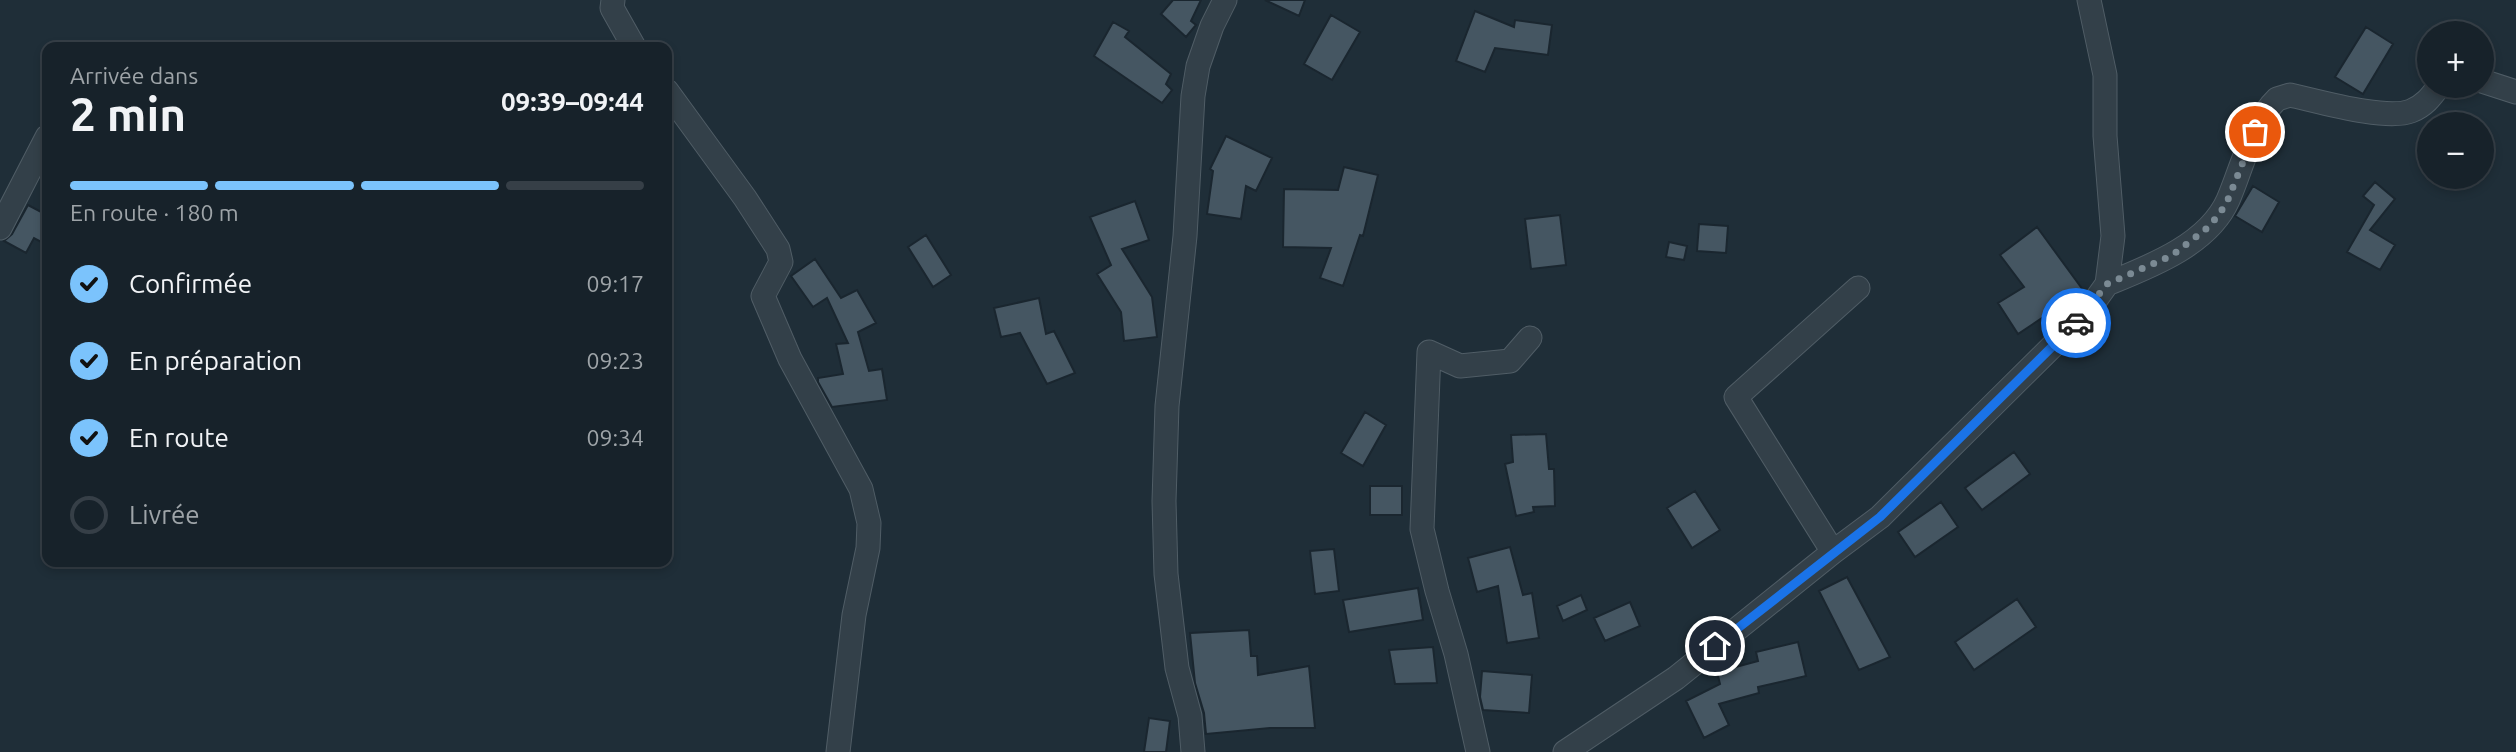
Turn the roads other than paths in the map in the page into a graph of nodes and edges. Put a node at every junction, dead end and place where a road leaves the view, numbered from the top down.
1 (613, 0) edge
2 (1225, 0) edge
3 (2089, 0) edge
4 (631, 42) edge
5 (2494, 86) edge
6 (2516, 92) edge
7 (672, 98) edge
8 (2431, 98) edge
9 (42, 147) edge
10 (0, 228) edge
11 (2107, 284) junction
12 (1858, 288) dead end
13 (1530, 338) dead end
14 (1833, 552) junction
15 (838, 752) edge
16 (1193, 752) edge
17 (1478, 752) edge
18 (1565, 752) edge

1 - 4 street
2 - 16 street
3 - 11 street
5 - 6 street
7 - 15 street
8 - 11 street
9 - 10 street
11 - 14 street
12 - 14 street
13 - 17 street
14 - 18 street

